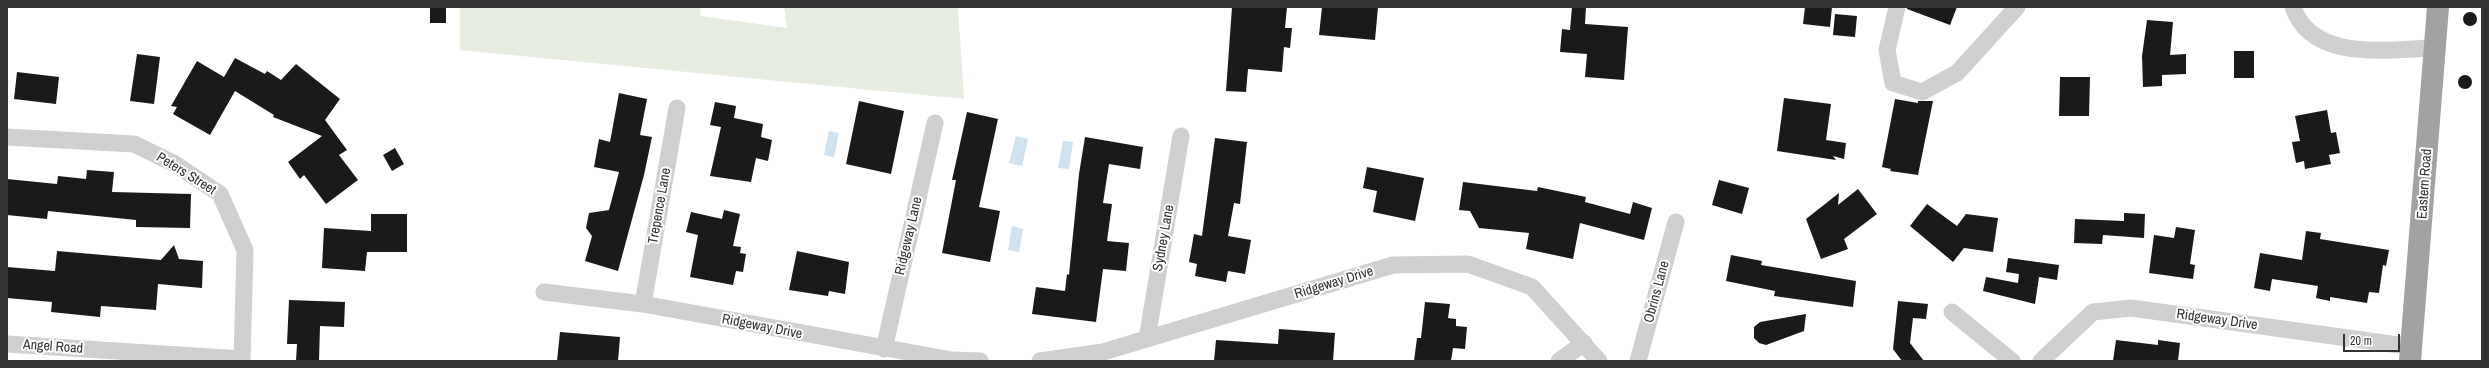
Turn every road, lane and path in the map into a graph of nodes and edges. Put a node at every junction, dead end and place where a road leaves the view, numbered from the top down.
1 (1897, 7) edge
2 (2017, 7) edge
3 (2294, 7) edge
4 (2438, 7) edge
5 (2435, 48) junction
6 (677, 108) dead end
7 (935, 123) dead end
8 (1181, 136) dead end
9 (7, 137) edge
10 (1676, 222) dead end
11 (544, 292) dead end
12 (643, 304) junction
13 (1952, 312) dead end
14 (1147, 339) junction
15 (1584, 343) junction
16 (7, 344) edge
17 (884, 349) junction
18 (2411, 354) edge
19 (1107, 357) edge
20 (242, 360) edge
21 (980, 361) edge
22 (1040, 361) edge
23 (1559, 361) edge
24 (1599, 361) edge
25 (1638, 361) edge
26 (2012, 361) edge
27 (2041, 361) edge

1 - 2 street
3 - 5 street
4 - 5 highway, Eastern Road
5 - 18 highway, Eastern Road
6 - 12 street, Trepence Lane
7 - 17 street, Ridgeway Lane
8 - 14 street, Sydney Lane
9 - 20 street, Peters Street
10 - 25 street, Obrins Lane
11 - 12 street, Ridgeway Drive
12 - 17 street, Ridgeway Drive
13 - 26 street
14 - 15 street, Ridgeway Drive
14 - 19 street, Ridgeway Drive
15 - 23 street
15 - 24 street, Ridgeway Drive
16 - 20 street, Angel Road
17 - 21 street, Ridgeway Drive
18 - 27 street, Ridgeway Drive
19 - 22 street, Ridgeway Drive

